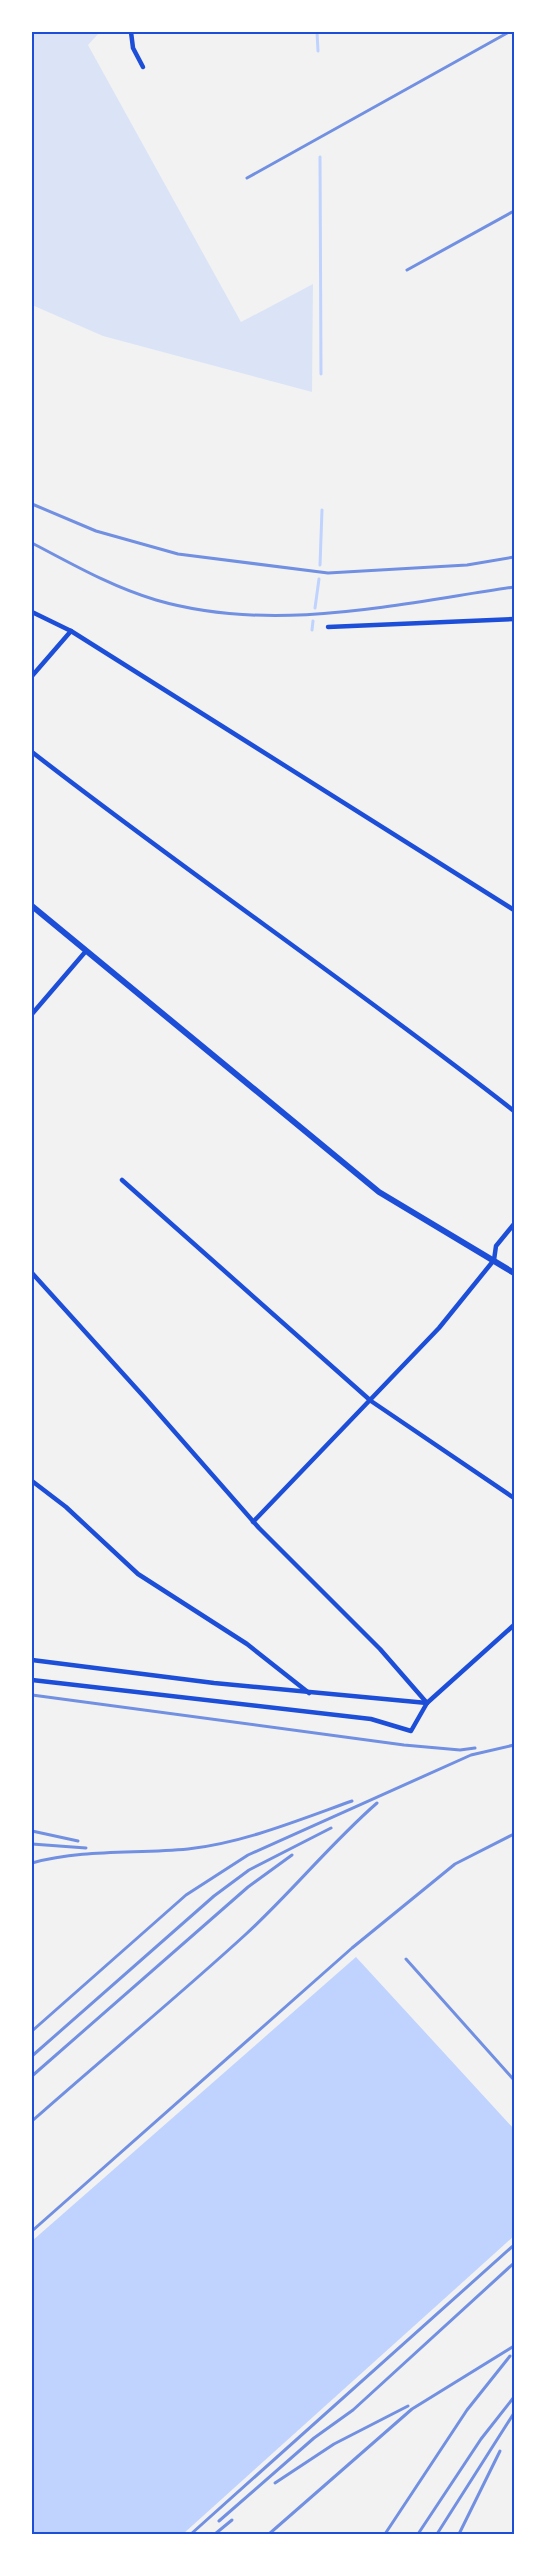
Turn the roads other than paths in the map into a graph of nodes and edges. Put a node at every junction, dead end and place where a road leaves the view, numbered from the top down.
1 (131, 32) edge
2 (143, 67) dead end
3 (32, 612) edge
4 (514, 619) edge
5 (328, 627) dead end
6 (71, 631) junction
7 (32, 676) edge
8 (32, 752) edge
9 (32, 906) edge
10 (514, 910) edge
11 (86, 951) junction
12 (32, 1014) edge
13 (514, 1111) edge
14 (122, 1180) dead end
15 (514, 1224) edge
16 (494, 1260) junction
17 (32, 1273) edge
18 (514, 1274) edge
19 (371, 1401) junction
20 (32, 1481) edge
21 (514, 1498) edge
22 (253, 1522) junction
23 (514, 1625) edge
24 (32, 1660) edge
25 (32, 1680) edge
26 (309, 1693) junction
27 (427, 1703) junction

1 - 2 street
3 - 6 street
4 - 5 street
6 - 7 street
6 - 10 street
8 - 13 street
9 - 11 main road
11 - 12 street
11 - 16 main road
14 - 19 street
15 - 16 street
16 - 18 main road
16 - 19 street
17 - 22 street
19 - 21 street
19 - 22 street
20 - 26 street
22 - 27 street
23 - 27 street
24 - 26 street
25 - 27 street
26 - 27 street

